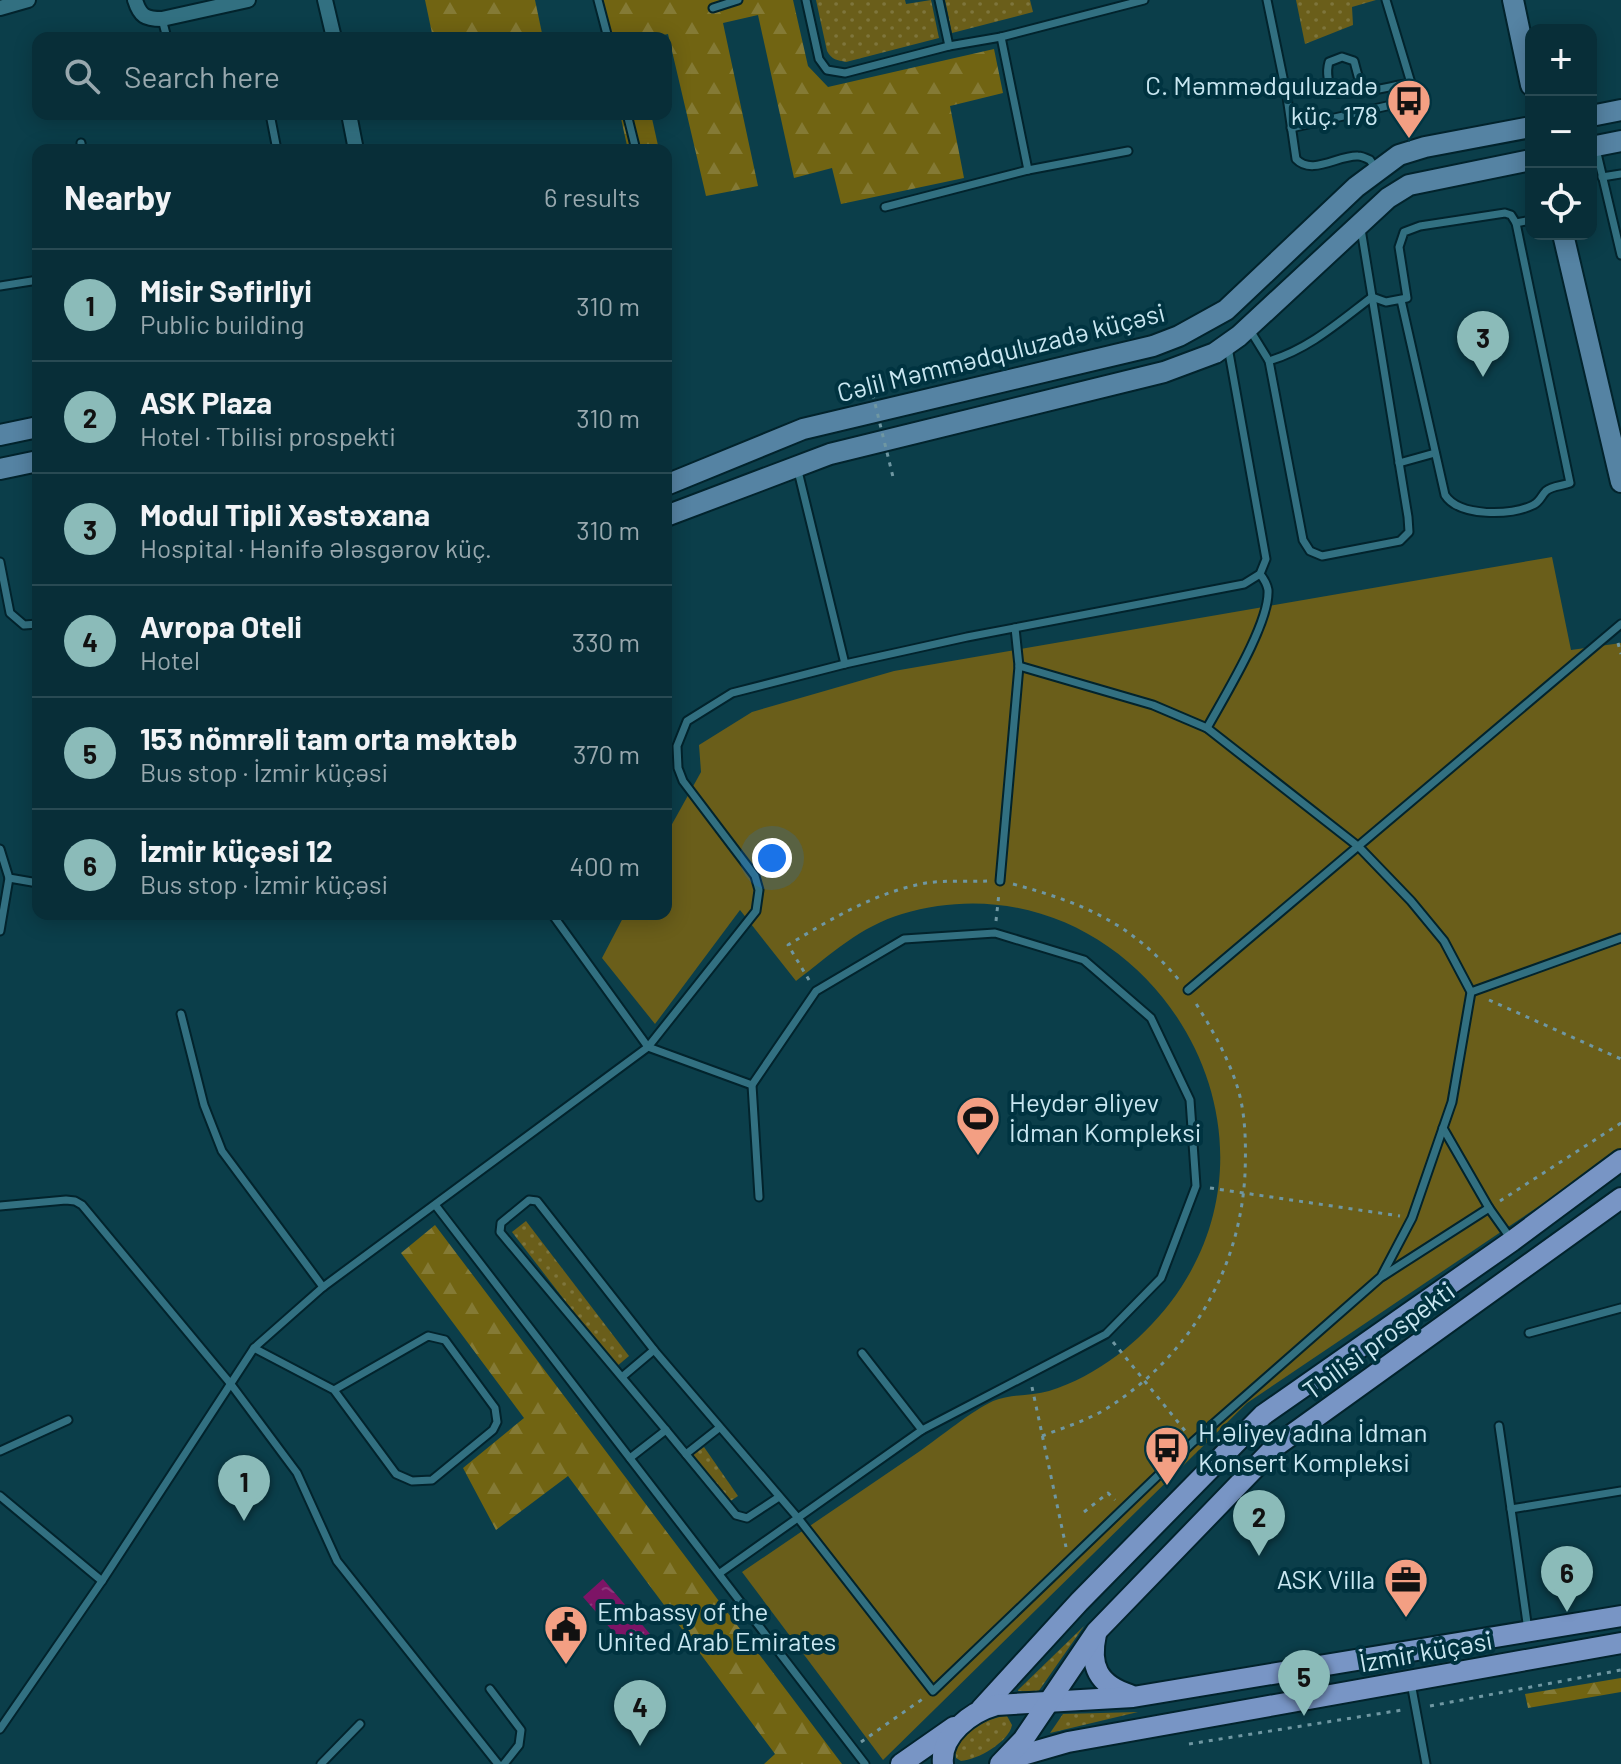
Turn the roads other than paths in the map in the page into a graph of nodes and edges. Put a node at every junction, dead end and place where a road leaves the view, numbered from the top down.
1 (28, 0) edge
2 (135, 0) edge
3 (248, 0) edge
4 (325, 0) edge
5 (598, 0) edge
6 (738, 0) edge
7 (806, 0) edge
8 (939, 0) edge
9 (1144, 0) edge
10 (1267, 0) edge
11 (1386, 0) edge
12 (1513, 0) edge
13 (6, 5) edge
14 (713, 8) dead end
15 (162, 19) junction
16 (165, 32) edge
17 (333, 32) edge
18 (606, 32) edge
19 (1001, 37) junction
20 (949, 46) junction
21 (1525, 57) edge
22 (1411, 83) junction
23 (1362, 91) junction
24 (1621, 110) edge
25 (1597, 115) edge
26 (271, 120) edge
27 (350, 120) edge
28 (628, 120) edge
29 (1291, 128) junction
30 (1525, 128) edge
31 (1621, 141) edge
32 (276, 144) edge
33 (355, 144) edge
34 (634, 144) edge
35 (1597, 146) edge
36 (1128, 151) dead end
37 (1597, 160) edge
38 (1525, 161) edge
39 (1028, 170) junction
40 (1378, 170) junction
41 (1621, 174) edge
42 (1602, 177) junction
43 (1343, 199) junction
44 (885, 207) dead end
45 (1525, 221) edge
46 (1360, 223) junction
47 (1516, 223) junction
48 (1564, 240) edge
49 (1621, 252) edge
50 (32, 281) edge
51 (0, 286) edge
52 (1372, 297) junction
53 (1401, 300) junction
54 (1212, 320) junction
55 (1249, 328) junction
56 (1227, 345) junction
57 (1269, 361) junction
58 (32, 428) edge
59 (0, 435) edge
60 (1435, 453) junction
61 (32, 462) edge
62 (1399, 463) junction
63 (796, 465) junction
64 (0, 469) edge
65 (1621, 482) edge
66 (672, 483) edge
67 (672, 514) edge
68 (0, 562) edge
69 (1260, 574) junction
70 (32, 624) edge
71 (1621, 624) edge
72 (1015, 628) junction
73 (845, 664) junction
74 (1019, 666) junction
75 (1207, 728) junction
76 (1359, 847) junction
77 (0, 849) edge
78 (9, 878) junction
79 (1000, 881) road end
80 (32, 882) edge
81 (556, 920) edge
82 (0, 931) edge
83 (1621, 938) edge
84 (1188, 990) road end
85 (1471, 992) junction
86 (181, 1014) dead end
87 (648, 1047) junction
88 (752, 1085) junction
89 (1443, 1128) junction
90 (1621, 1160) edge
91 (759, 1197) dead end
92 (1621, 1198) edge
93 (0, 1206) edge
94 (436, 1206) junction
95 (1489, 1208) junction
96 (1512, 1241) junction
97 (1381, 1277) junction
98 (323, 1287) junction
99 (1621, 1308) edge
100 (1529, 1333) dead end
101 (254, 1348) junction
102 (654, 1350) junction
103 (862, 1353) dead end
104 (622, 1377) junction
105 (230, 1383) junction
106 (334, 1390) junction
107 (68, 1420) dead end
108 (1499, 1426) dead end
109 (719, 1428) junction
110 (666, 1430) junction
111 (922, 1430) junction
112 (0, 1451) edge
113 (686, 1454) junction
114 (630, 1458) junction
115 (1621, 1491) edge
116 (0, 1496) edge
117 (779, 1497) junction
118 (1511, 1509) junction
119 (798, 1518) junction
120 (720, 1573) junction
121 (102, 1581) junction
122 (1621, 1616) edge
123 (1529, 1631) junction
124 (1096, 1632) junction
125 (1621, 1643) edge
126 (1411, 1681) junction
127 (490, 1689) dead end
128 (1133, 1697) junction
129 (1008, 1703) junction
130 (1047, 1703) junction
131 (981, 1709) junction
132 (961, 1723) junction
133 (360, 1724) dead end
134 (0, 1729) edge
135 (1028, 1752) edge
136 (1002, 1762) edge
137 (321, 1764) edge
138 (501, 1764) edge
139 (865, 1764) edge
140 (901, 1764) edge
141 (943, 1764) edge
142 (1426, 1764) edge

1 - 13 street
2 - 15 street
3 - 15 street
4 - 17 street
5 - 18 lane
6 - 14 lane
7 - 20 lane
8 - 20 lane
9 - 19 lane
10 - 29 lane
11 - 22 lane
12 - 21 main road
15 - 16 lane
19 - 20 lane
19 - 39 lane
22 - 23 lane
22 - 29 lane
23 - 23 lane
24 - 25 main road
26 - 32 lane
27 - 33 street
28 - 34 lane
29 - 40 lane
30 - 40 main road, Cəlil Məmmədquluzadə küçəsi
31 - 35 main road
36 - 39 lane
37 - 42 lane
38 - 46 main road
39 - 44 lane
40 - 43 main road, Cəlil Məmmədquluzadə küçəsi
41 - 42 lane
42 - 49 lane
43 - 46 main road
43 - 54 main road, Cəlil Məmmədquluzadə küçəsi
45 - 47 lane
46 - 52 lane
46 - 55 main road
47 - 53 lane
47 - 60 lane
48 - 65 main road
50 - 51 lane
52 - 53 lane
52 - 57 lane
52 - 62 lane
53 - 60 lane
54 - 56 main road
54 - 66 main road, Cəlil Məmmədquluzadə küçəsi
55 - 56 main road
55 - 57 lane
56 - 63 main road
56 - 69 lane
57 - 62 lane
58 - 59 main road
60 - 62 lane
61 - 64 main road
63 - 67 main road
63 - 73 lane
68 - 70 lane
69 - 72 lane
69 - 75 lane
71 - 76 lane
72 - 73 lane
72 - 74 lane
73 - 87 lane
74 - 75 lane
74 - 79 lane
75 - 76 lane
76 - 84 lane
76 - 85 lane
77 - 78 lane
78 - 80 lane
78 - 82 lane
81 - 87 lane
83 - 85 lane
85 - 89 lane
86 - 98 lane
87 - 88 lane
87 - 94 lane
88 - 91 lane
88 - 111 lane
89 - 95 lane
89 - 97 lane
90 - 96 main road, Tbilisi prospekti
92 - 124 main road, Tbilisi prospekti
93 - 105 lane
94 - 98 lane
94 - 114 lane
95 - 96 lane
95 - 97 lane
96 - 131 main road, Tbilisi prospekti
97 - 119 lane
98 - 101 lane
99 - 100 lane
101 - 105 lane
101 - 106 lane
102 - 104 lane
102 - 104 lane
102 - 109 lane
103 - 111 lane
104 - 110 lane
105 - 121 lane
105 - 138 lane
106 - 106 lane
107 - 112 lane
108 - 118 lane
109 - 113 lane
109 - 117 lane
110 - 113 lane
110 - 114 lane
111 - 119 lane
113 - 117 lane
114 - 120 lane
115 - 118 lane
116 - 121 lane
117 - 119 lane
118 - 123 lane
119 - 120 lane
120 - 139 lane
121 - 134 lane
122 - 123 main road, İzmir küçəsi
123 - 128 main road, İzmir küçəsi
124 - 128 main road
124 - 130 main road, Tbilisi prospekti
125 - 126 main road, İzmir küçəsi
126 - 135 main road, İzmir küçəsi
126 - 142 lane
127 - 138 lane
128 - 130 main road, İzmir küçəsi
129 - 130 main road, İzmir küçəsi
129 - 131 main road, İzmir küçəsi
129 - 135 main road
130 - 135 main road, Tbilisi prospekti
131 - 132 main road
132 - 140 main road
132 - 141 main road
133 - 137 lane
135 - 136 main road, Tbilisi prospekti

